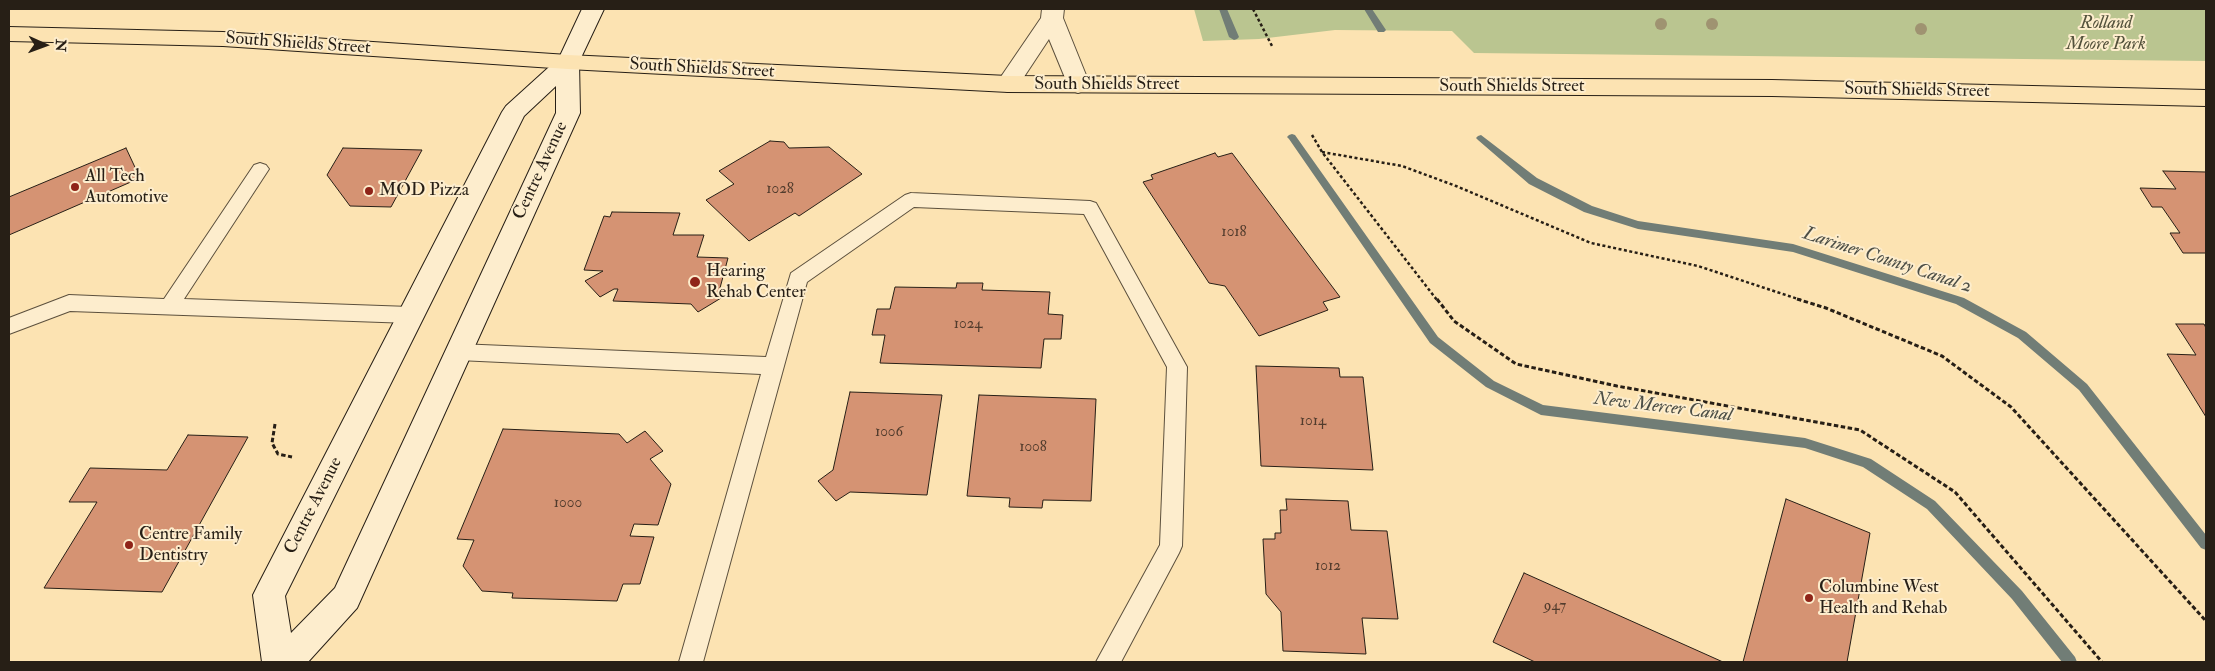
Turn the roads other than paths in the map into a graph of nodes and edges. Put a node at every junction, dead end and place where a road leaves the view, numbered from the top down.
1 (593, 9) edge
2 (1052, 14) edge
3 (9, 34) edge
4 (568, 62) junction
5 (1008, 84) junction
6 (1078, 85) junction
7 (2206, 98) edge
8 (260, 169) dead end
9 (169, 307) junction
10 (410, 315) junction
11 (9, 326) edge
12 (458, 352) junction
13 (774, 366) junction
14 (278, 662) edge
15 (286, 662) edge
16 (691, 662) edge
17 (1108, 662) edge

1 - 4 street
2 - 5 street
2 - 6 street
3 - 4 main road, South Shields Street
4 - 5 main road, South Shields Street
4 - 10 street, Centre Avenue
4 - 12 street, Centre Avenue
5 - 6 main road, South Shields Street
6 - 7 main road, South Shields Street
8 - 9 lane
9 - 10 lane
9 - 11 lane
10 - 14 street, Centre Avenue
12 - 13 lane
12 - 15 street, Centre Avenue
13 - 16 lane
13 - 17 lane

